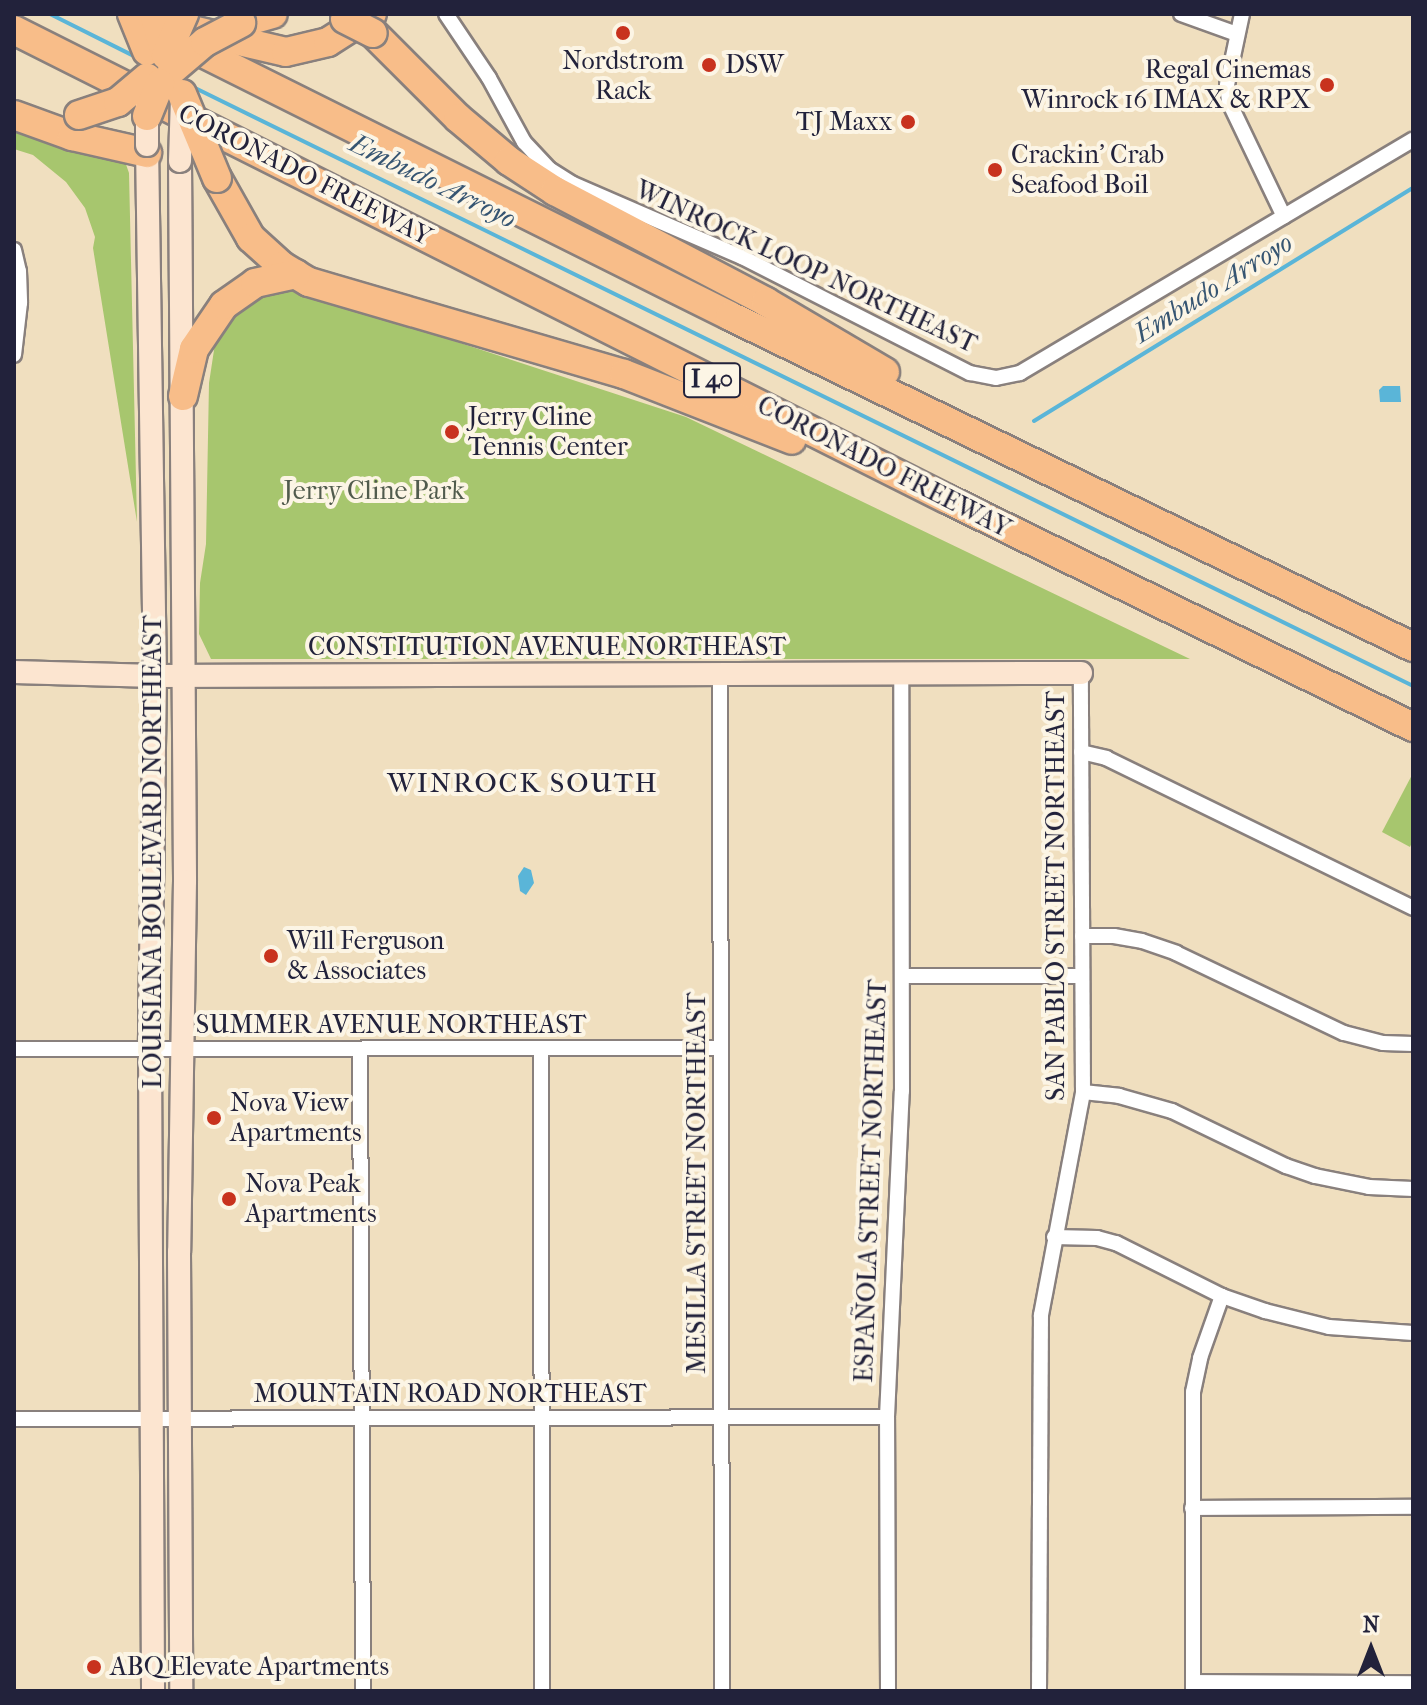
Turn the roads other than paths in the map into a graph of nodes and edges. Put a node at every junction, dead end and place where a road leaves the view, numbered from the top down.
1 (124, 14) edge
2 (132, 14) edge
3 (144, 14) edge
4 (154, 14) edge
5 (184, 14) edge
6 (273, 14) edge
7 (446, 14) edge
8 (1181, 14) edge
9 (1237, 16) edge
10 (336, 17) edge
11 (373, 24) edge
12 (14, 30) edge
13 (1237, 34) junction
14 (164, 70) junction
15 (18, 116) edge
16 (147, 116) joint
17 (1413, 140) edge
18 (147, 149) junction
19 (181, 152) joint
20 (1284, 217) junction
21 (14, 250) edge
22 (296, 274) junction
23 (14, 355) edge
24 (183, 396) junction
25 (1058, 473) junction
26 (947, 499) junction
27 (1413, 647) edge
28 (14, 672) edge
29 (901, 672) junction
30 (1081, 673) joint
31 (720, 675) junction
32 (155, 676) junction
33 (182, 676) junction
34 (1413, 727) edge
35 (1081, 752) junction
36 (1413, 908) edge
37 (1082, 936) junction
38 (903, 976) junction
39 (1082, 976) junction
40 (1413, 1044) edge
41 (720, 1048) junction
42 (14, 1049) edge
43 (360, 1049) junction
44 (541, 1049) junction
45 (150, 1050) junction
46 (180, 1050) junction
47 (1083, 1092) junction
48 (1413, 1189) edge
49 (1054, 1237) junction
50 (1222, 1296) junction
51 (1413, 1333) edge
52 (363, 1416) junction
53 (887, 1417) junction
54 (152, 1418) junction
55 (721, 1418) junction
56 (14, 1419) edge
57 (178, 1419) junction
58 (540, 1419) junction
59 (1413, 1507) edge
60 (1192, 1508) junction
61 (1413, 1683) edge
62 (1193, 1686) edge
63 (153, 1691) edge
64 (181, 1691) edge
65 (363, 1691) edge
66 (542, 1691) edge
67 (722, 1691) edge
68 (888, 1691) edge
69 (1039, 1691) edge

1 - 25 highway, I 40
2 - 14 highway, bridge
3 - 11 highway
3 - 14 main road
4 - 14 highway, bridge
5 - 14 highway, bridge
6 - 14 highway, bridge
7 - 20 street, WINROCK LOOP NORTHEAST
8 - 13 street
9 - 13 street
10 - 11 highway, bridge
11 - 25 highway
12 - 26 highway, CORONADO FREEWAY / I 40
13 - 20 street
14 - 15 highway, bridge
14 - 16 highway, bridge
14 - 19 highway, bridge
14 - 22 highway, bridge
15 - 18 highway
16 - 18 main road, LOUISIANA BOULEVARD NORTHEAST, bridge
17 - 20 street, WINROCK LOOP NORTHEAST
18 - 32 main road, LOUISIANA BOULEVARD NORTHEAST
19 - 24 main road, LOUISIANA BOULEVARD NORTHEAST
21 - 23 street
22 - 24 highway
22 - 26 highway
24 - 33 main road, LOUISIANA BOULEVARD NORTHEAST
25 - 27 highway, I 40
26 - 34 highway, CORONADO FREEWAY / I 40
28 - 32 main road, CONSTITUTION AVENUE NORTHEAST
29 - 30 main road, CONSTITUTION AVENUE NORTHEAST
29 - 31 main road, CONSTITUTION AVENUE NORTHEAST
29 - 38 street, ESPAÑOLA STREET NORTHEAST
30 - 35 street, SAN PABLO STREET NORTHEAST
31 - 33 main road, CONSTITUTION AVENUE NORTHEAST
31 - 41 street, MESILLA STREET NORTHEAST
32 - 33 main road, CONSTITUTION AVENUE NORTHEAST
32 - 45 main road, LOUISIANA BOULEVARD NORTHEAST
33 - 46 main road, LOUISIANA BOULEVARD NORTHEAST
35 - 36 street
35 - 37 street, SAN PABLO STREET NORTHEAST
37 - 39 street, SAN PABLO STREET NORTHEAST
37 - 40 street
38 - 39 street
38 - 53 street, ESPAÑOLA STREET NORTHEAST
39 - 47 street, SAN PABLO STREET NORTHEAST
41 - 44 street, SUMMER AVENUE NORTHEAST
41 - 55 street, MESILLA STREET NORTHEAST
42 - 45 street, SUMMER AVENUE NORTHEAST
43 - 44 street, SUMMER AVENUE NORTHEAST
43 - 46 street, SUMMER AVENUE NORTHEAST
43 - 52 street
44 - 58 street
45 - 46 street, SUMMER AVENUE NORTHEAST
45 - 54 main road, LOUISIANA BOULEVARD NORTHEAST
46 - 57 main road, LOUISIANA BOULEVARD NORTHEAST
47 - 48 street
47 - 49 street, SAN PABLO STREET NORTHEAST
49 - 50 street
49 - 69 street, SAN PABLO STREET NORTHEAST
50 - 51 street
50 - 60 street
52 - 57 street, MOUNTAIN ROAD NORTHEAST
52 - 58 street, MOUNTAIN ROAD NORTHEAST
52 - 65 street
53 - 55 street, MOUNTAIN ROAD NORTHEAST
53 - 68 street, ESPAÑOLA STREET NORTHEAST
54 - 56 street, MOUNTAIN ROAD NORTHEAST
54 - 57 street, MOUNTAIN ROAD NORTHEAST
54 - 63 main road, LOUISIANA BOULEVARD NORTHEAST
55 - 58 street, MOUNTAIN ROAD NORTHEAST
55 - 67 street, MESILLA STREET NORTHEAST
57 - 64 main road, LOUISIANA BOULEVARD NORTHEAST
58 - 66 street
59 - 60 street
60 - 62 street
61 - 62 street

